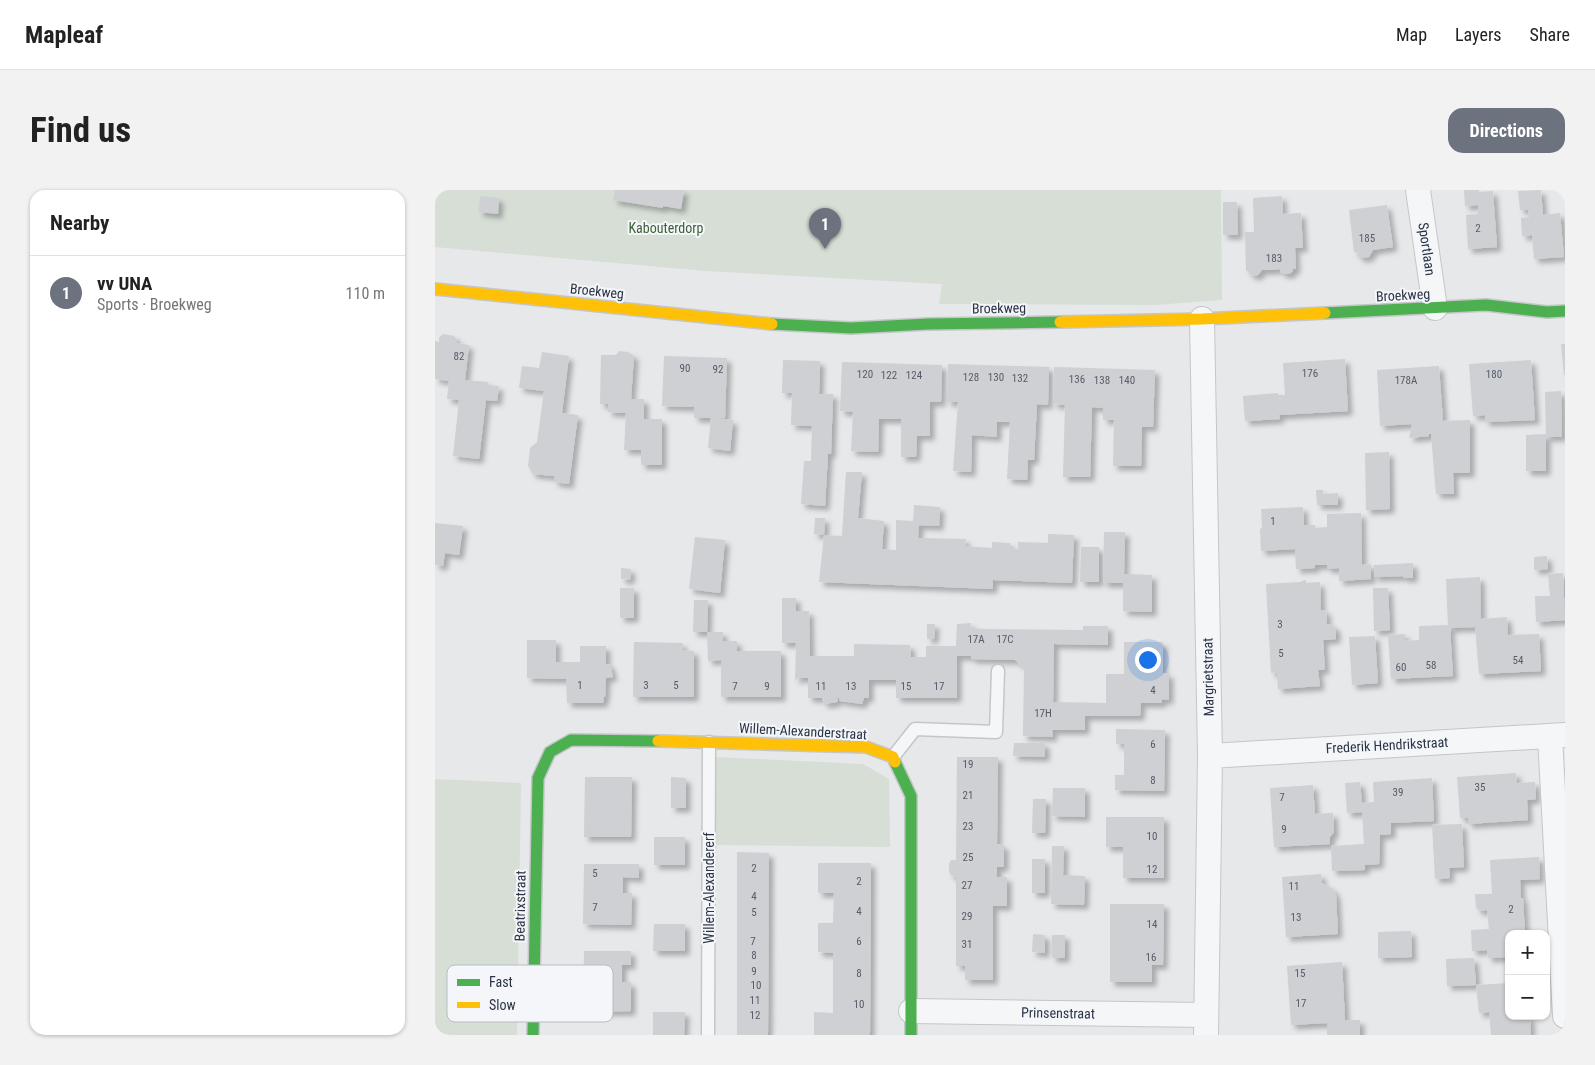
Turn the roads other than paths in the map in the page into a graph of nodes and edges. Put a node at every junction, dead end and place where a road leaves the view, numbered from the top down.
1 (1418, 190) edge
2 (435, 289) edge
3 (1435, 308) junction
4 (1565, 311) edge
5 (1202, 319) junction
6 (998, 671) dead end
7 (1557, 735) edge
8 (709, 742) junction
9 (1210, 756) junction
10 (893, 757) junction
11 (538, 778) joint
12 (534, 965) edge
13 (911, 1011) junction
14 (1565, 1016) edge
15 (533, 1022) edge
16 (1206, 1025) edge
17 (533, 1035) edge
18 (708, 1035) edge
19 (911, 1035) edge

1 - 3 street, Sportlaan
2 - 5 street, Broekweg
3 - 4 street, Broekweg
3 - 5 street, Broekweg
5 - 9 street, Margrietstraat
6 - 10 lane
7 - 9 street, Frederik Hendrikstraat
7 - 14 street
8 - 10 street, Willem-Alexanderstraat
8 - 11 street, Willem-Alexanderstraat
8 - 18 lane, Willem-Alexandererf
9 - 16 street, Margrietstraat
10 - 13 street
11 - 12 street, Beatrixstraat
13 - 16 street, Prinsenstraat
13 - 19 street
15 - 17 street, Beatrixstraat

